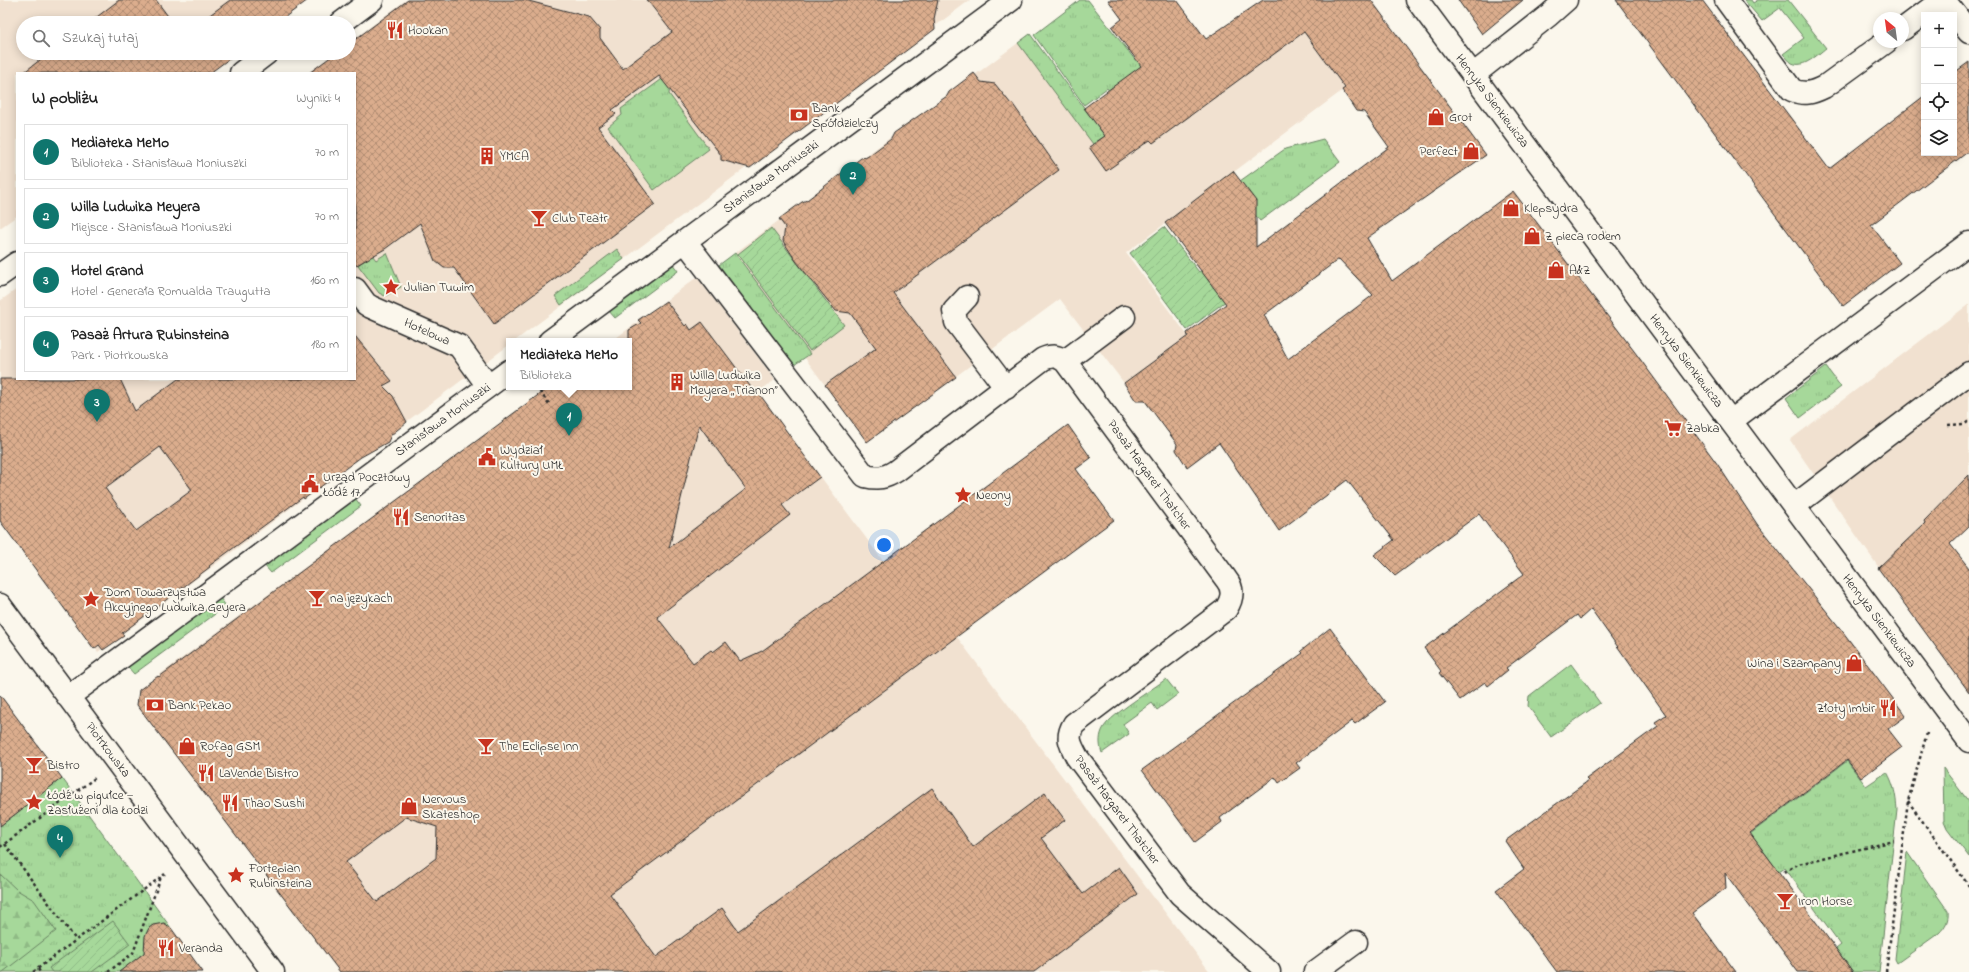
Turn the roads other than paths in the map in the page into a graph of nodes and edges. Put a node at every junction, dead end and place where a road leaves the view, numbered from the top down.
1 (372, 0) edge
2 (1011, 0) edge
3 (1417, 0) edge
4 (1566, 0) edge
5 (1726, 0) edge
6 (1943, 0) edge
7 (350, 16) edge
8 (1909, 25) edge
9 (1969, 32) edge
10 (1878, 48) edge
11 (258, 60) edge
12 (242, 72) edge
13 (1472, 75) junction
14 (685, 241) junction
15 (1969, 244) edge
16 (16, 264) edge
17 (0, 275) edge
18 (356, 290) edge
19 (967, 297) dead end
20 (1124, 317) dead end
21 (554, 338) edge
22 (1065, 361) junction
23 (506, 373) edge
24 (1969, 373) edge
25 (488, 386) junction
26 (1006, 388) junction
27 (1731, 421) junction
28 (1794, 506) junction
29 (0, 606) edge
30 (68, 697) junction
31 (1969, 741) edge
32 (1356, 942) dead end
33 (273, 972) edge
34 (1269, 972) edge
35 (1315, 972) edge

1 - 7 street
2 - 14 street, Stanisława Moniuszki
3 - 13 street, Henryka Sienkiewicza
4 - 13 street
5 - 10 street
6 - 8 street
6 - 9 street
11 - 12 street
13 - 27 street, Henryka Sienkiewicza
14 - 21 street, Stanisława Moniuszki
14 - 26 street
15 - 27 street
16 - 17 street
18 - 25 street, Hotelowa
19 - 26 street
20 - 22 street
22 - 26 street
22 - 34 street, Pasaż Margaret Thatcher
23 - 25 street, Stanisława Moniuszki
24 - 28 street
25 - 30 street, Stanisława Moniuszki
27 - 28 street, Henryka Sienkiewicza
28 - 31 street, Henryka Sienkiewicza
29 - 30 street, Piotrkowska
30 - 33 street, Piotrkowska
32 - 35 street

